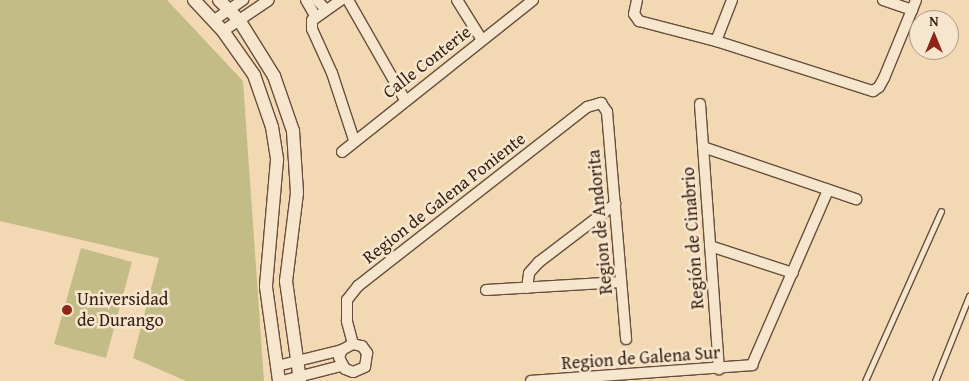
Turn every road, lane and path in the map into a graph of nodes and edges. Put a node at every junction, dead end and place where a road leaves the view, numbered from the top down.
1 (194, 0) edge
2 (219, 0) edge
3 (243, 0) edge
4 (269, 0) edge
5 (306, 0) edge
6 (317, 0) edge
7 (341, 0) edge
8 (348, 0) edge
9 (457, 0) edge
10 (533, 0) edge
11 (637, 0) edge
12 (732, 0) edge
13 (884, 0) edge
14 (914, 5) edge
15 (229, 10) junction
16 (326, 10) junction
17 (316, 17) junction
18 (239, 20) junction
19 (213, 21) junction
20 (223, 31) junction
21 (482, 40) junction
22 (716, 41) junction
23 (405, 100) junction
24 (601, 103) joint
25 (700, 104) dead end
26 (354, 140) junction
27 (703, 147) junction
28 (342, 152) dead end
29 (828, 190) junction
30 (856, 199) dead end
31 (615, 204) junction
32 (941, 211) dead end
33 (710, 246) junction
34 (793, 273) junction
35 (621, 282) junction
36 (527, 288) junction
37 (486, 290) dead end
38 (969, 296) edge
39 (626, 339) dead end
40 (353, 344) junction
41 (342, 350) junction
42 (297, 362) junction
43 (278, 366) junction
44 (342, 366) junction
45 (719, 369) junction
46 (360, 376) edge
47 (300, 379) edge
48 (281, 381) edge
49 (532, 381) edge
50 (865, 381) edge
51 (935, 381) edge

1 - 19 street
2 - 15 street
3 - 15 street
4 - 18 street
5 - 17 street
6 - 16 street
7 - 16 street
8 - 23 street
9 - 21 street
10 - 21 street, Calle Conterie
11 - 22 street
12 - 22 street
13 - 14 street
14 - 22 street
15 - 18 street
15 - 19 street
16 - 17 street
17 - 26 street
18 - 20 street
18 - 42 street
19 - 20 street
20 - 43 street
21 - 23 street, Calle Conterie
23 - 26 street, Calle Conterie
24 - 31 street, Region de Andorita
24 - 40 street, Region de Galena Poniente
25 - 27 street, Región de Cinabrio
26 - 28 street, Calle Conterie
27 - 29 street
27 - 33 street, Región de Cinabrio
29 - 30 street
29 - 34 street
31 - 35 street, Region de Andorita
31 - 36 street
32 - 50 lane
33 - 34 street
33 - 45 street, Región de Cinabrio
34 - 45 street, Region de Galena Sur
35 - 36 street
35 - 39 street, Region de Andorita
36 - 37 street
38 - 51 lane
40 - 41 street
40 - 46 street
41 - 42 street
41 - 44 street
42 - 43 street
42 - 47 street
43 - 48 street
44 - 46 street
44 - 47 street
45 - 49 street, Region de Galena Sur
47 - 48 street

